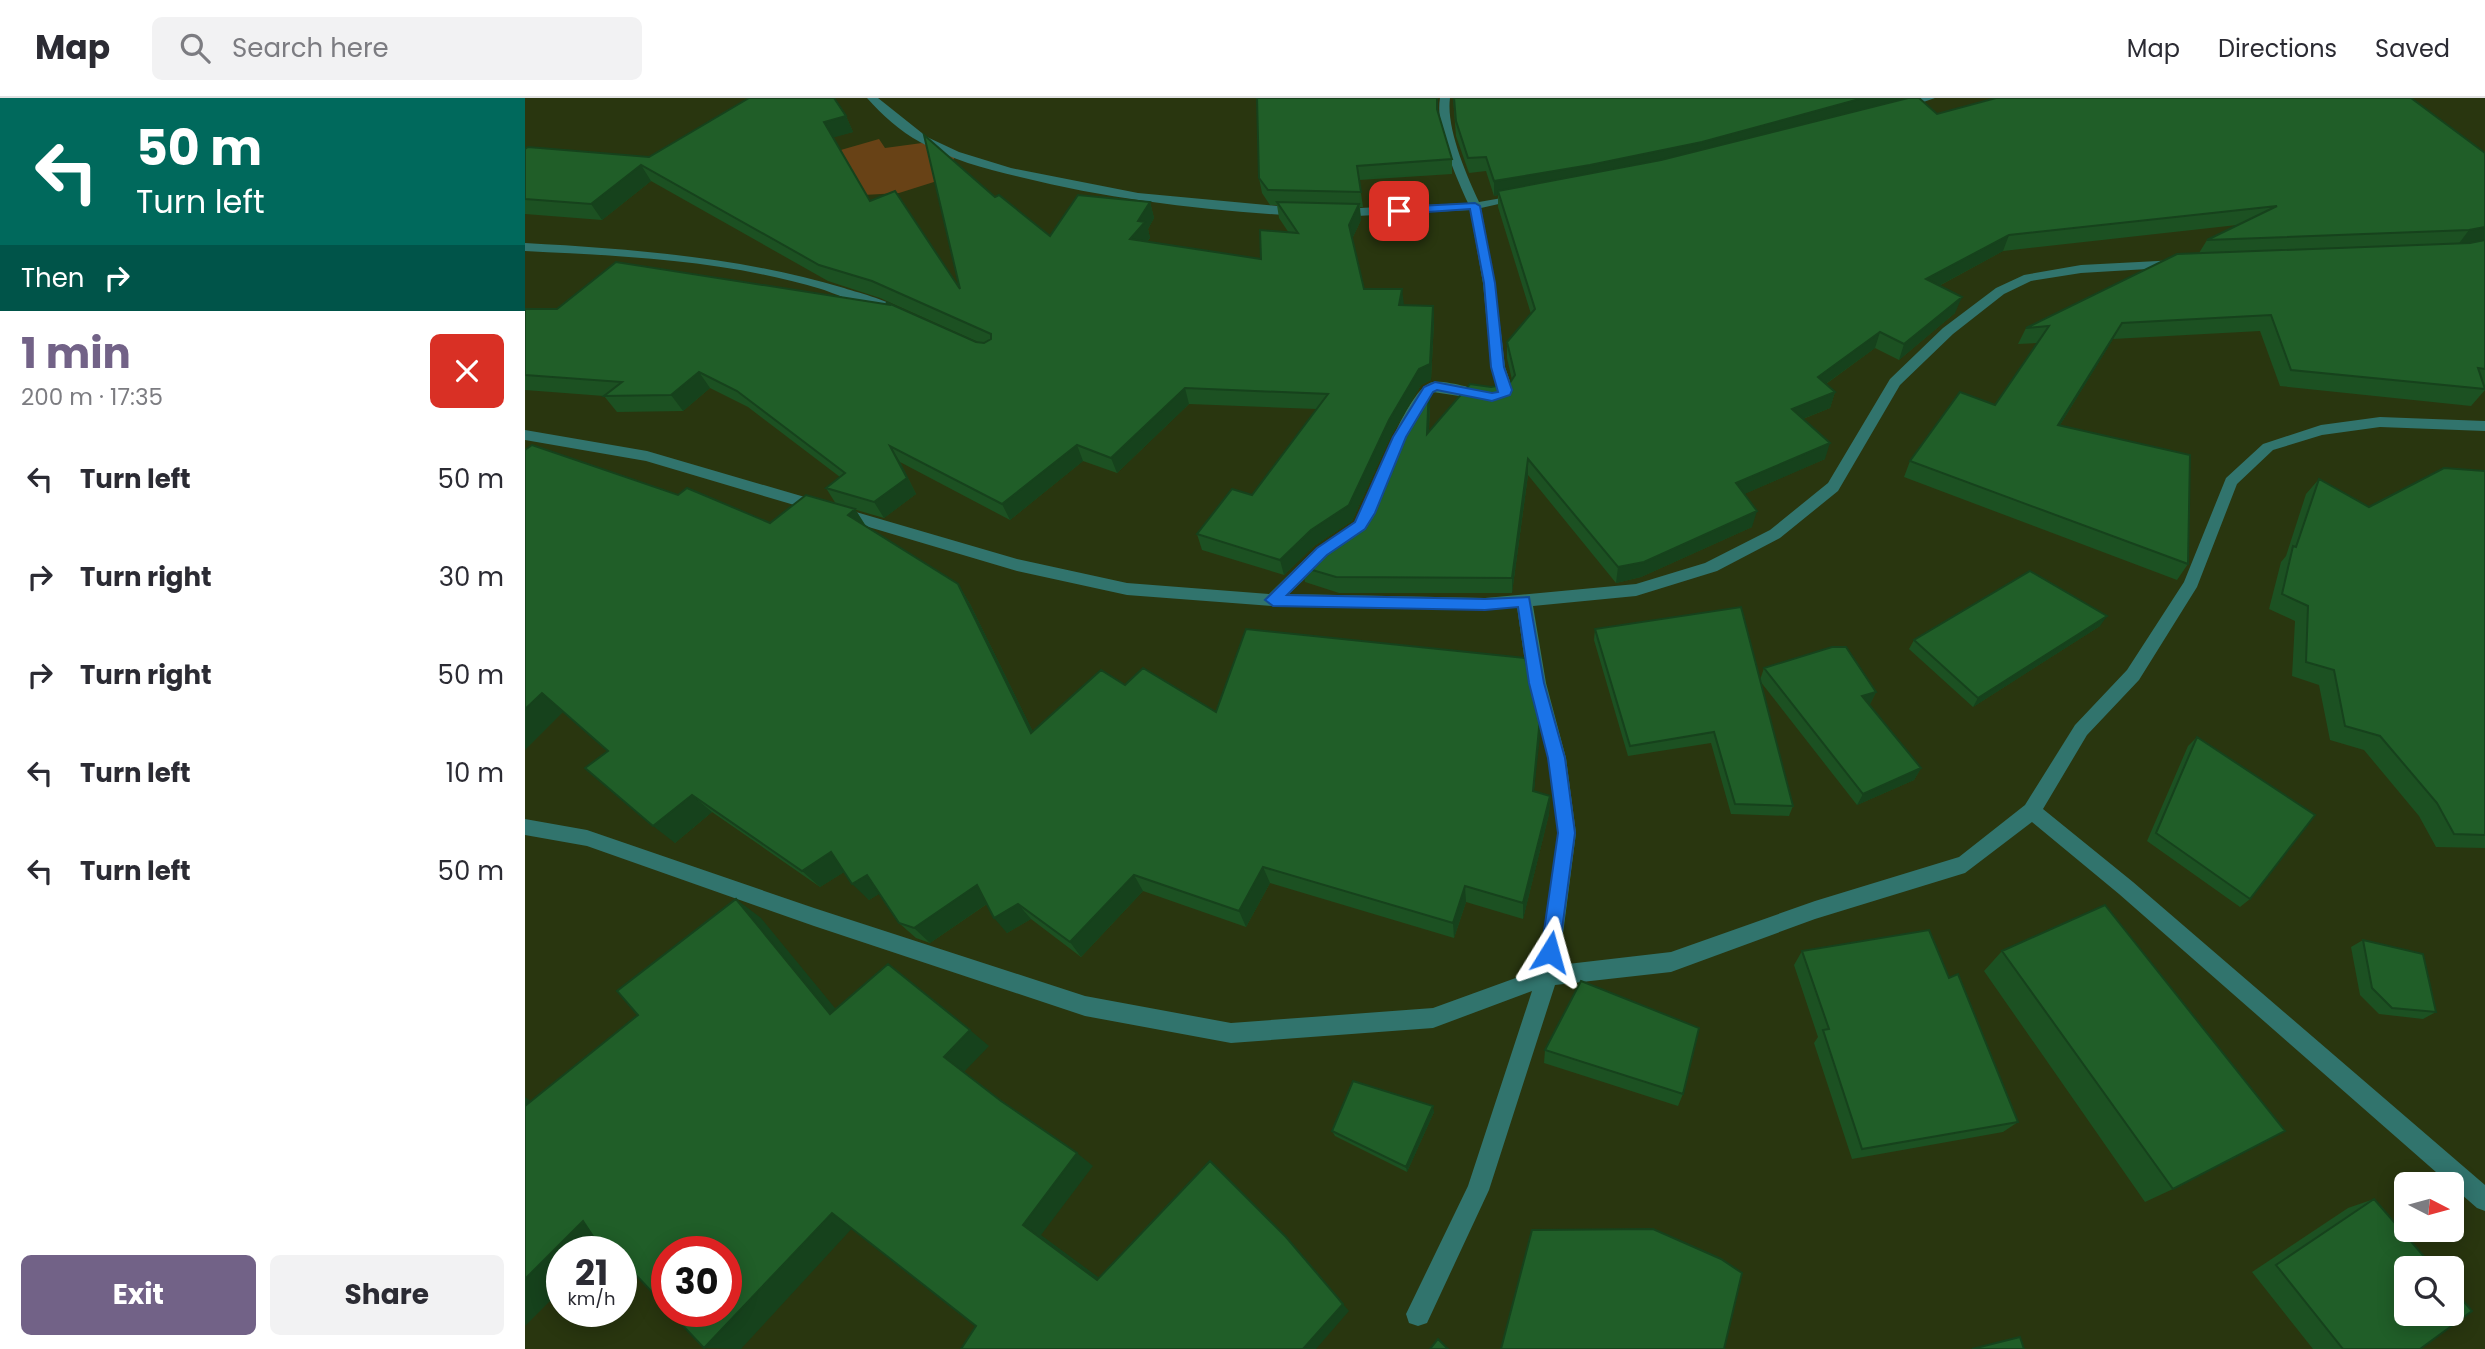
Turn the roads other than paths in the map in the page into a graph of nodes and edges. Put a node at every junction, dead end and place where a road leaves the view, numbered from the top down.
1 (872, 98) edge
2 (1445, 98) edge
3 (1930, 98) edge
4 (1882, 112) edge
5 (1537, 195) edge
6 (1475, 206) junction
7 (1306, 212) edge
8 (1320, 213) edge
9 (525, 247) edge
10 (2195, 264) edge
11 (914, 320) edge
12 (2485, 426) edge
13 (525, 435) edge
14 (1374, 500) edge
15 (1331, 545) edge
16 (1273, 600) junction
17 (1524, 601) junction
18 (2032, 811) junction
19 (525, 827) edge
20 (1547, 976) junction
21 (2485, 1200) edge
22 (1418, 1314) dead end

1 - 7 street
2 - 6 street
3 - 4 street
5 - 6 street
6 - 8 street
6 - 14 street
9 - 11 street
10 - 17 street
12 - 18 street
13 - 16 street
15 - 16 street
16 - 17 street
17 - 20 street
18 - 20 street
18 - 21 street
19 - 20 street
20 - 22 street

